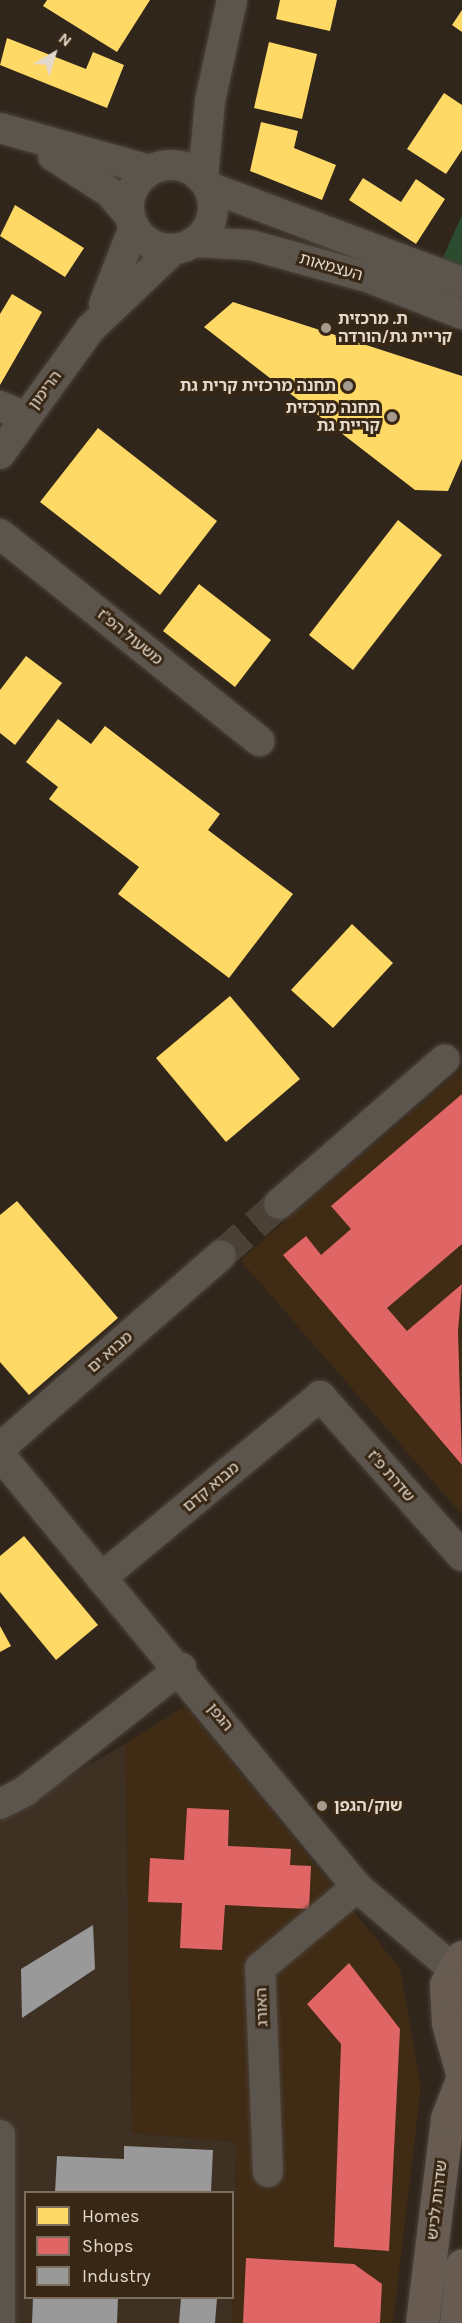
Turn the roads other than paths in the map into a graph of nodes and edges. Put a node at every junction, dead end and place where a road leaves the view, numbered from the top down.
1 (232, 0) edge
2 (210, 101) junction
3 (7, 131) edge
4 (155, 168) junction
5 (206, 183) junction
6 (132, 221) junction
7 (184, 246) junction
8 (462, 282) edge
9 (462, 314) edge
10 (91, 328) junction
11 (13, 411) edge
12 (0, 454) edge
13 (0, 534) edge
14 (259, 741) dead end
15 (445, 1059) dead end
16 (279, 1204) tunnel mouth
17 (221, 1255) tunnel mouth
18 (320, 1396) joint
19 (0, 1448) edge
20 (0, 1455) edge
21 (462, 1556) edge
22 (101, 1578) junction
23 (181, 1668) junction
24 (0, 1804) edge
25 (357, 1887) junction
26 (457, 1962) edge
27 (462, 2073) edge
28 (462, 2080) edge
29 (0, 2135) edge
30 (0, 2155) edge
31 (268, 2172) dead end
32 (462, 2265) edge
33 (0, 2323) edge
34 (422, 2323) edge
35 (456, 2323) edge

1 - 2 street
2 - 4 street
2 - 5 street
3 - 4 street
3 - 6 street
4 - 5 street
4 - 6 street
5 - 7 street
5 - 8 street, העצמאות
6 - 7 street
6 - 10 street, הרימון
7 - 9 street, העצמאות
7 - 10 street, הרימון
10 - 11 street, הרימון
11 - 12 street, הרימון
13 - 14 street, משעול הפ"ז
15 - 16 street
17 - 19 street, מבוא ים
18 - 21 street, שדרת פ"ז
18 - 22 street, מבוא קדם
20 - 22 street, הגפן
22 - 23 street, הגפן
23 - 24 street
23 - 25 street, הגפן
25 - 26 street, הגפן
25 - 31 street, האורג
26 - 27 main road
28 - 34 main road, שדרות לכיש
29 - 30 street
30 - 33 street
32 - 35 main road

